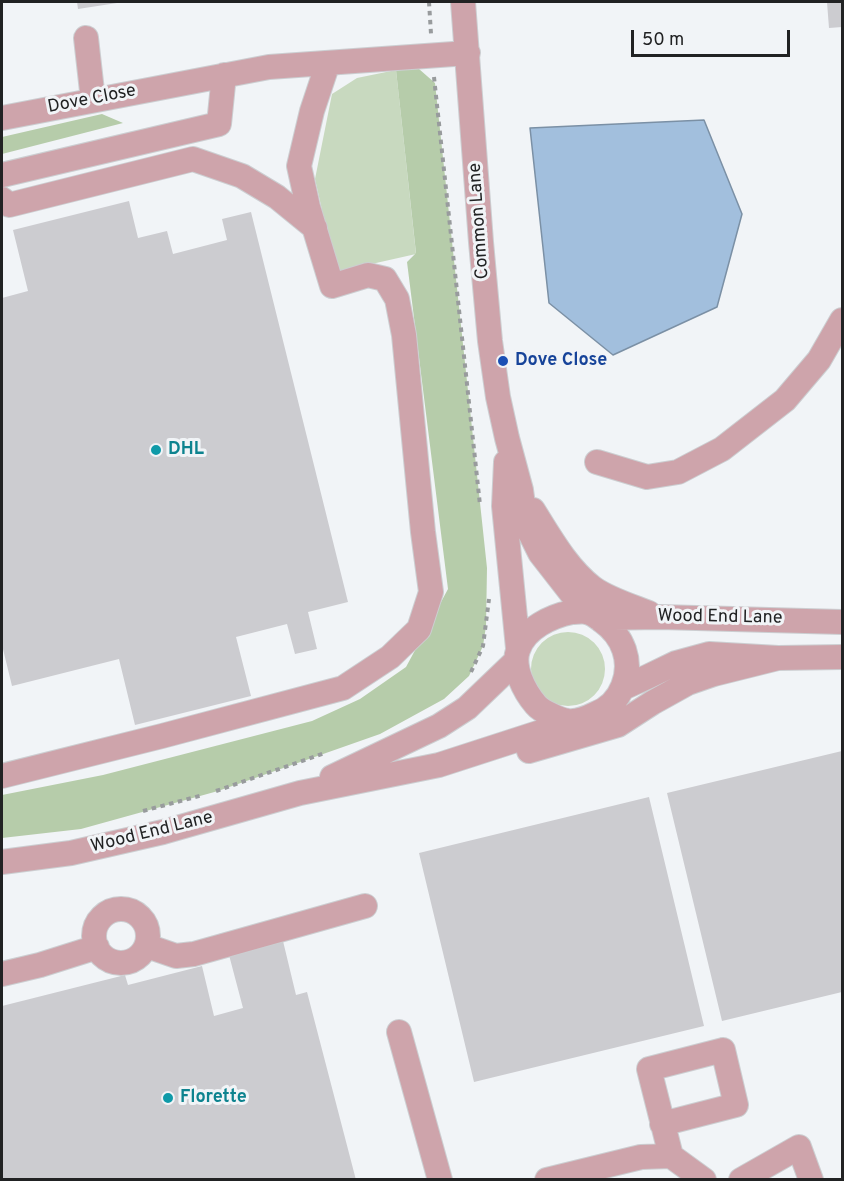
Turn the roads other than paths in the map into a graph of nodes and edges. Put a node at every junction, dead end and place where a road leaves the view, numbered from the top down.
1 (463, 2) edge
2 (86, 38) dead end
3 (468, 53) junction
4 (328, 63) junction
5 (224, 75) junction
6 (93, 100) junction
7 (2, 118) edge
8 (2, 175) edge
9 (2, 199) edge
10 (315, 228) junction
11 (843, 320) edge
12 (507, 438) junction
13 (597, 462) dead end
14 (521, 490) junction
15 (592, 615) junction
16 (660, 616) junction
17 (843, 622) edge
18 (517, 655) junction
19 (843, 657) edge
20 (778, 658) junction
21 (623, 687) junction
22 (569, 721) junction
23 (439, 765) junction
24 (2, 776) edge
25 (300, 793) junction
26 (2, 862) edge
27 (365, 906) dead end
28 (147, 946) junction
29 (97, 947) junction
30 (2, 974) edge
31 (399, 1032) dead end
32 (662, 1124) dead end
33 (671, 1156) junction
34 (440, 1179) edge
35 (547, 1179) edge
36 (704, 1179) edge
37 (741, 1179) edge
38 (812, 1179) edge

1 - 3 street, Common Lane
2 - 6 street
3 - 4 street, Dove Close
3 - 12 street, Common Lane
4 - 5 street, Dove Close
4 - 10 street
5 - 6 street, Dove Close
5 - 8 street
6 - 7 street, Dove Close
9 - 10 street
10 - 24 street
11 - 13 street
12 - 14 street, Common Lane
12 - 18 street, Common Lane
14 - 15 street, Common Lane
14 - 16 street
15 - 16 street, Wood End Lane
15 - 18 street
15 - 21 street
16 - 17 street, Wood End Lane
18 - 22 street
18 - 25 street, Wood End Lane
19 - 20 street, Wood End Lane
20 - 21 street, Wood End Lane
20 - 23 street
21 - 22 street
22 - 23 street, Wood End Lane
23 - 25 street, Wood End Lane
25 - 26 street, Wood End Lane
27 - 28 street
28 - 29 street
28 - 29 street
29 - 30 street
31 - 34 street
32 - 33 street
33 - 35 street
33 - 36 street
37 - 38 street

